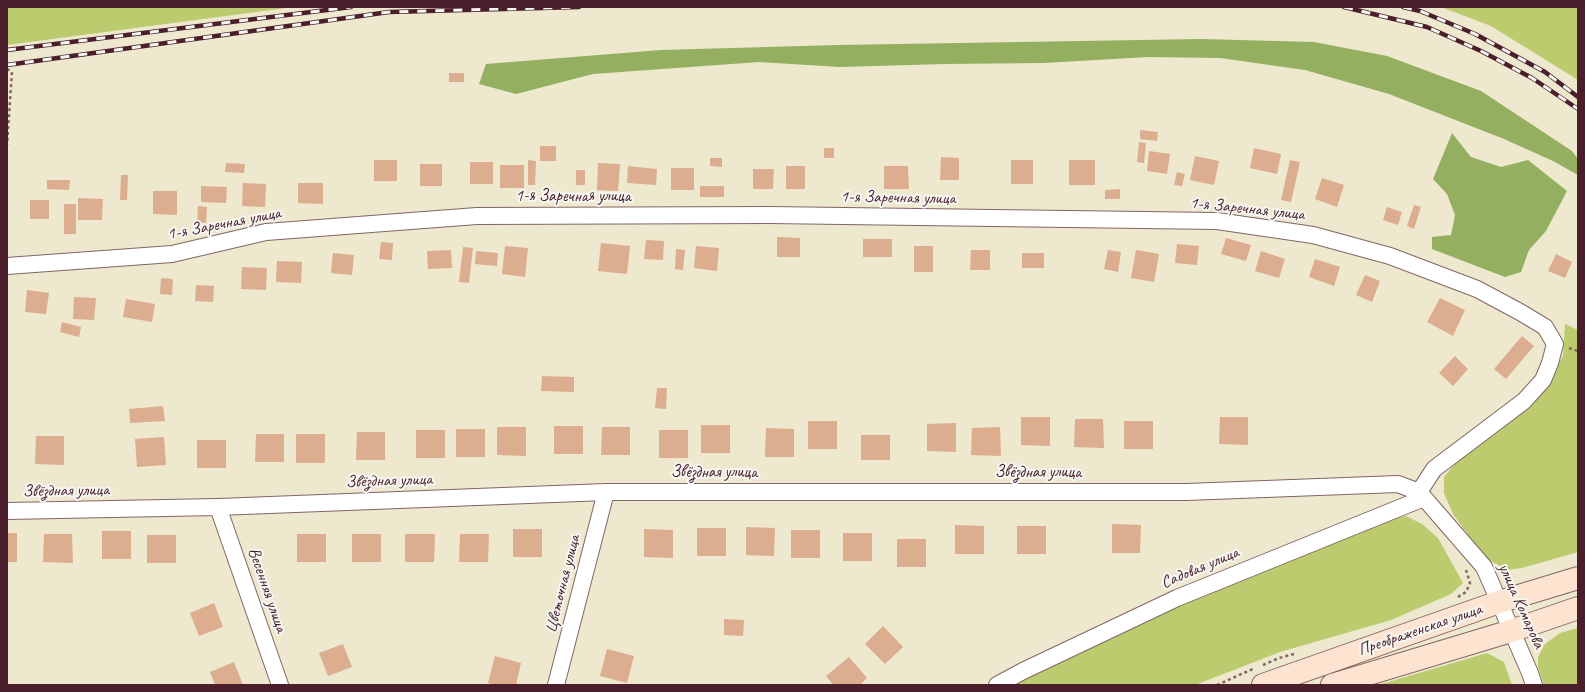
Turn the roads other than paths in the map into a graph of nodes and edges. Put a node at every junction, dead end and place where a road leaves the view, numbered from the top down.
1 (7, 266) edge
2 (606, 492) junction
3 (1421, 495) junction
4 (218, 507) junction
5 (7, 511) edge
6 (1578, 578) edge
7 (1499, 602) junction
8 (1578, 608) edge
9 (1512, 631) junction
10 (280, 685) edge
11 (556, 685) edge
12 (997, 685) edge
13 (1263, 685) edge
14 (1332, 685) edge
15 (1534, 685) edge

1 - 3 street, 1-я Заречная улица
2 - 3 street, Звёздная улица
2 - 4 street, Звёздная улица
2 - 11 street, Цветочная улица
3 - 7 street, улица Комарова
3 - 12 street, Садовая улица
4 - 5 street, Звёздная улица
4 - 10 street, Весенняя улица
6 - 7 main road, Преображенская улица
7 - 9 street, улица Комарова
7 - 13 main road, Преображенская улица
8 - 9 main road, Преображенская улица
9 - 14 main road, Преображенская улица
9 - 15 street, улица Комарова

